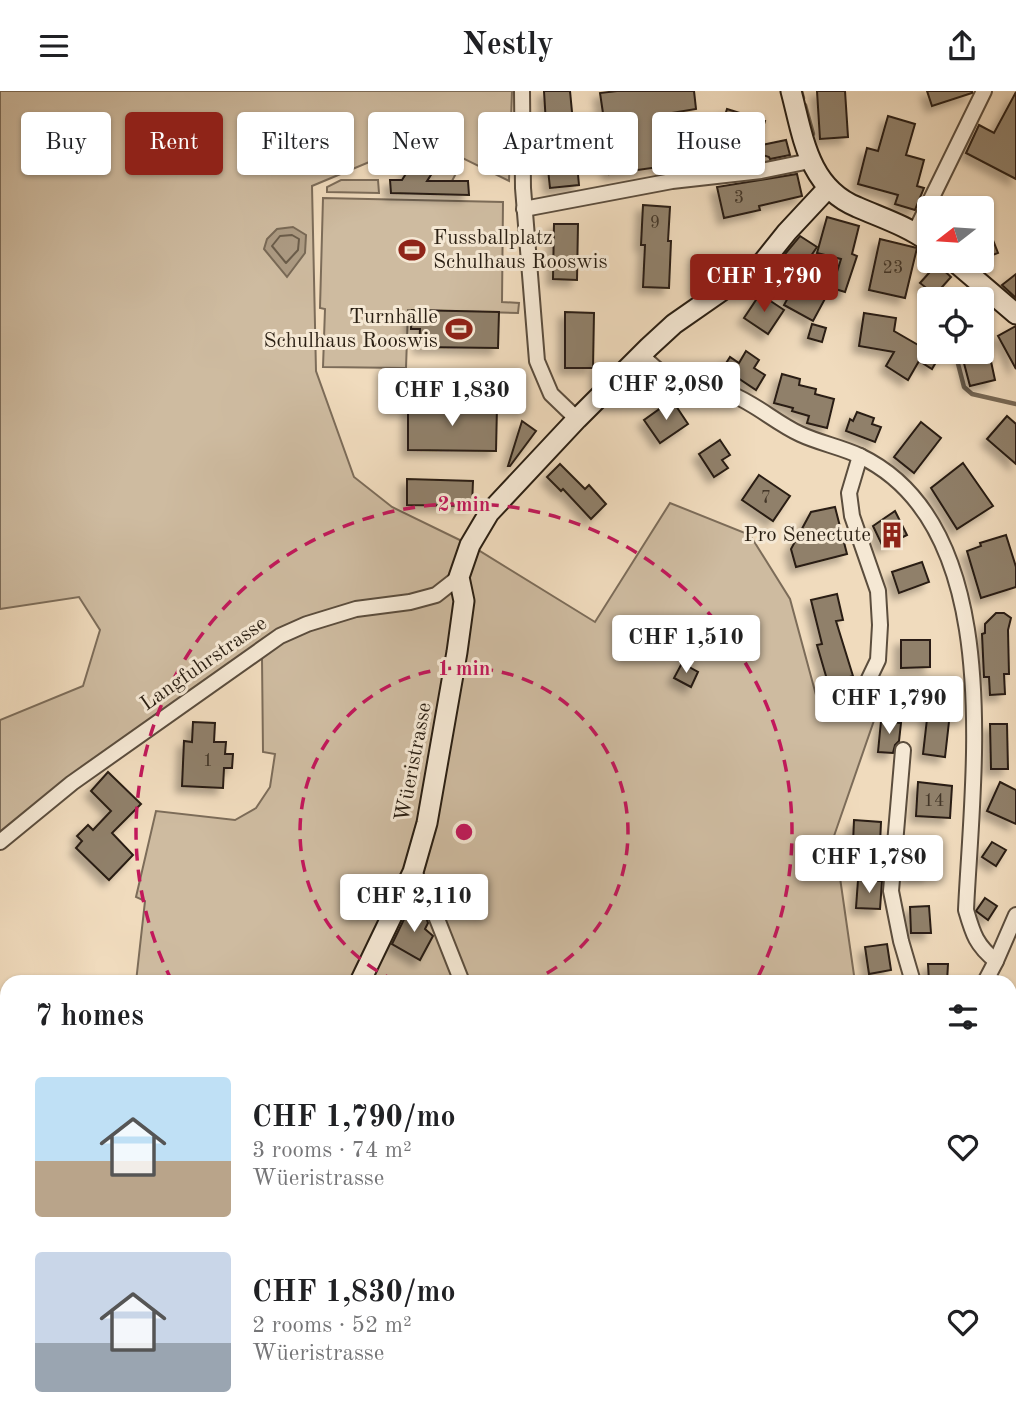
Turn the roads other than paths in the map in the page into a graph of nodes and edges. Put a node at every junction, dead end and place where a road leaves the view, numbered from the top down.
1 (522, 91) edge
2 (791, 91) edge
3 (984, 91) edge
4 (810, 161) junction
5 (828, 188) junction
6 (937, 196) edge
7 (524, 209) junction
8 (917, 235) edge
9 (968, 273) edge
10 (1016, 314) edge
11 (641, 355) junction
12 (577, 419) junction
13 (860, 456) junction
14 (459, 577) junction
15 (854, 687) dead end
16 (904, 750) dead end
17 (0, 842) edge
18 (413, 872) junction
19 (1016, 915) edge
20 (996, 961) junction
21 (363, 975) edge
22 (459, 975) edge
23 (911, 975) edge
24 (989, 975) edge

1 - 7 street
2 - 4 street
3 - 6 street
4 - 5 street
4 - 7 street
5 - 8 street
5 - 11 street, Wüeristrasse
7 - 12 street
9 - 10 street
11 - 12 street, Wüeristrasse
11 - 13 street
12 - 14 street, Wüeristrasse
13 - 15 street
13 - 20 street
14 - 17 street, Langfuhrstrasse
14 - 18 street, Wüeristrasse
16 - 23 street
18 - 21 street, Wüeristrasse
18 - 22 street
19 - 20 street
20 - 24 street

